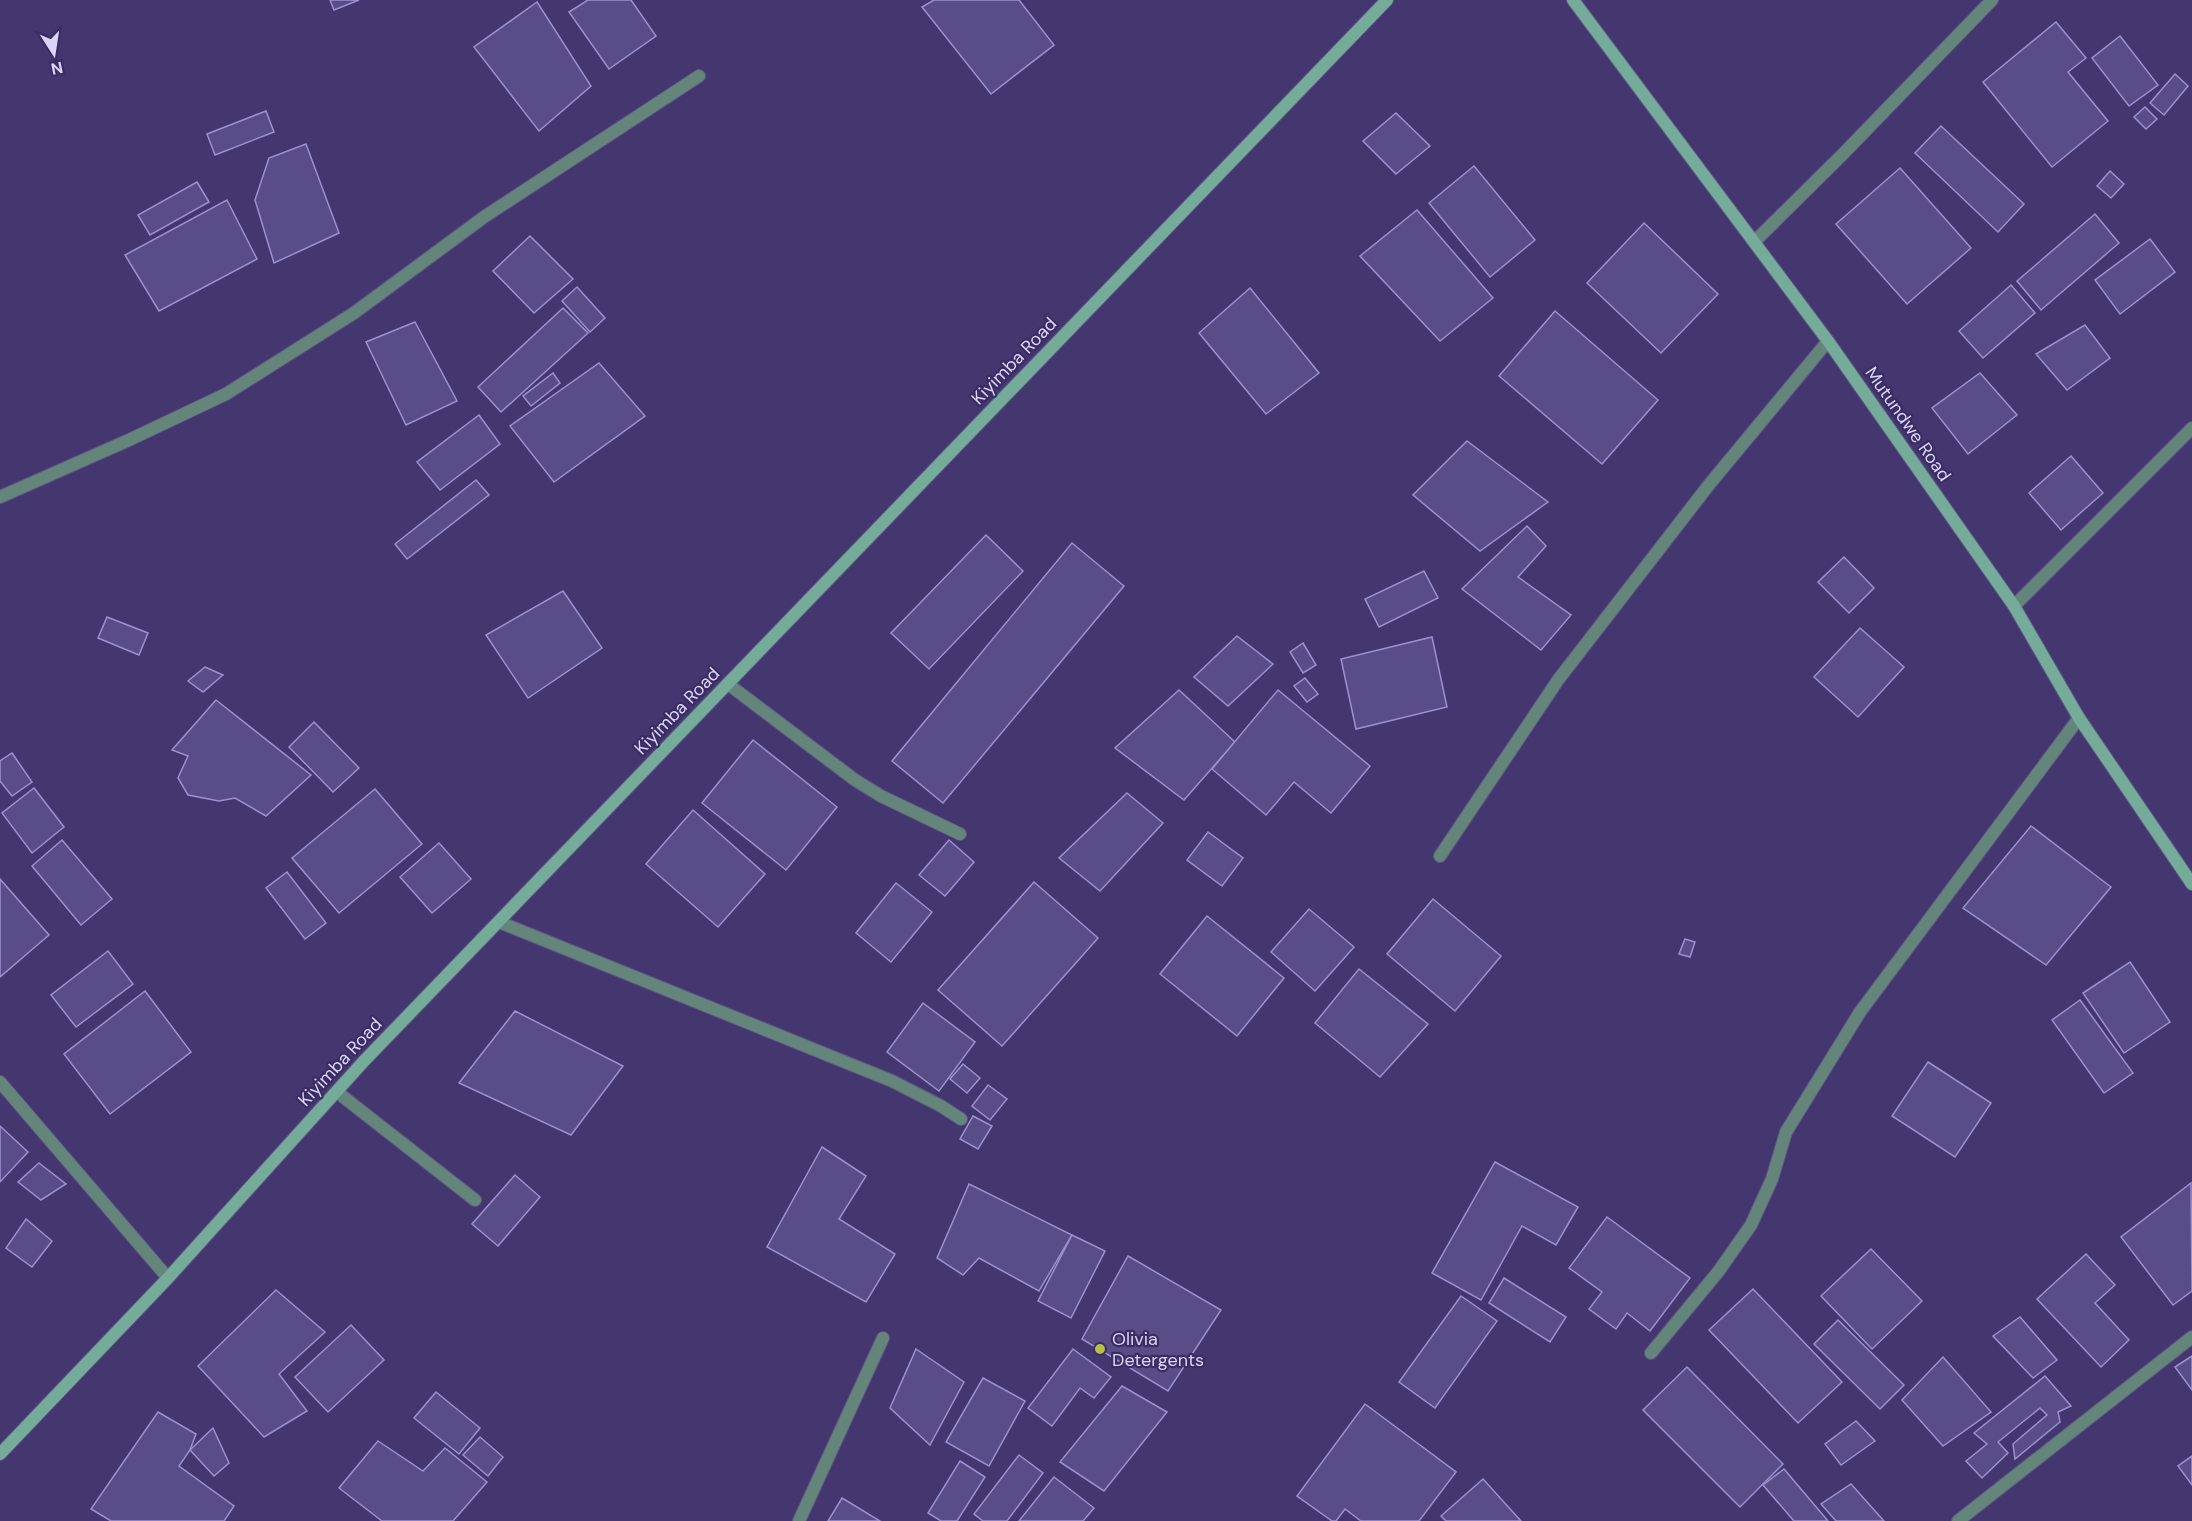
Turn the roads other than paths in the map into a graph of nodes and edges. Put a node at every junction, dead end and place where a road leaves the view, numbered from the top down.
1 (1387, 0) edge
2 (1573, 0) edge
3 (1992, 0) edge
4 (699, 76) dead end
5 (1754, 242) junction
6 (1828, 340) junction
7 (2192, 428) edge
8 (0, 497) edge
9 (2014, 606) junction
10 (728, 684) junction
11 (2079, 718) junction
12 (960, 834) dead end
13 (1440, 856) dead end
14 (2192, 884) edge
15 (499, 922) junction
16 (0, 1082) edge
17 (337, 1092) junction
18 (961, 1119) dead end
19 (475, 1200) dead end
20 (168, 1278) junction
21 (2192, 1337) edge
22 (884, 1338) dead end
23 (1651, 1353) dead end
24 (0, 1454) edge
25 (799, 1521) edge
26 (1958, 1521) edge

1 - 10 street, Kiyimba Road
2 - 5 street, Mutundwe Road
3 - 5 street
4 - 8 street
5 - 6 street, Mutundwe Road
6 - 9 street, Mutundwe Road
6 - 13 street
7 - 9 street
9 - 11 street, Mutundwe Road
10 - 12 street
10 - 15 street, Kiyimba Road
11 - 14 street, Mutundwe Road
11 - 23 street
15 - 17 street, Kiyimba Road
15 - 18 street
16 - 20 street
17 - 19 street
17 - 20 street, Kiyimba Road
20 - 24 street, Kiyimba Road
21 - 26 street
22 - 25 street

